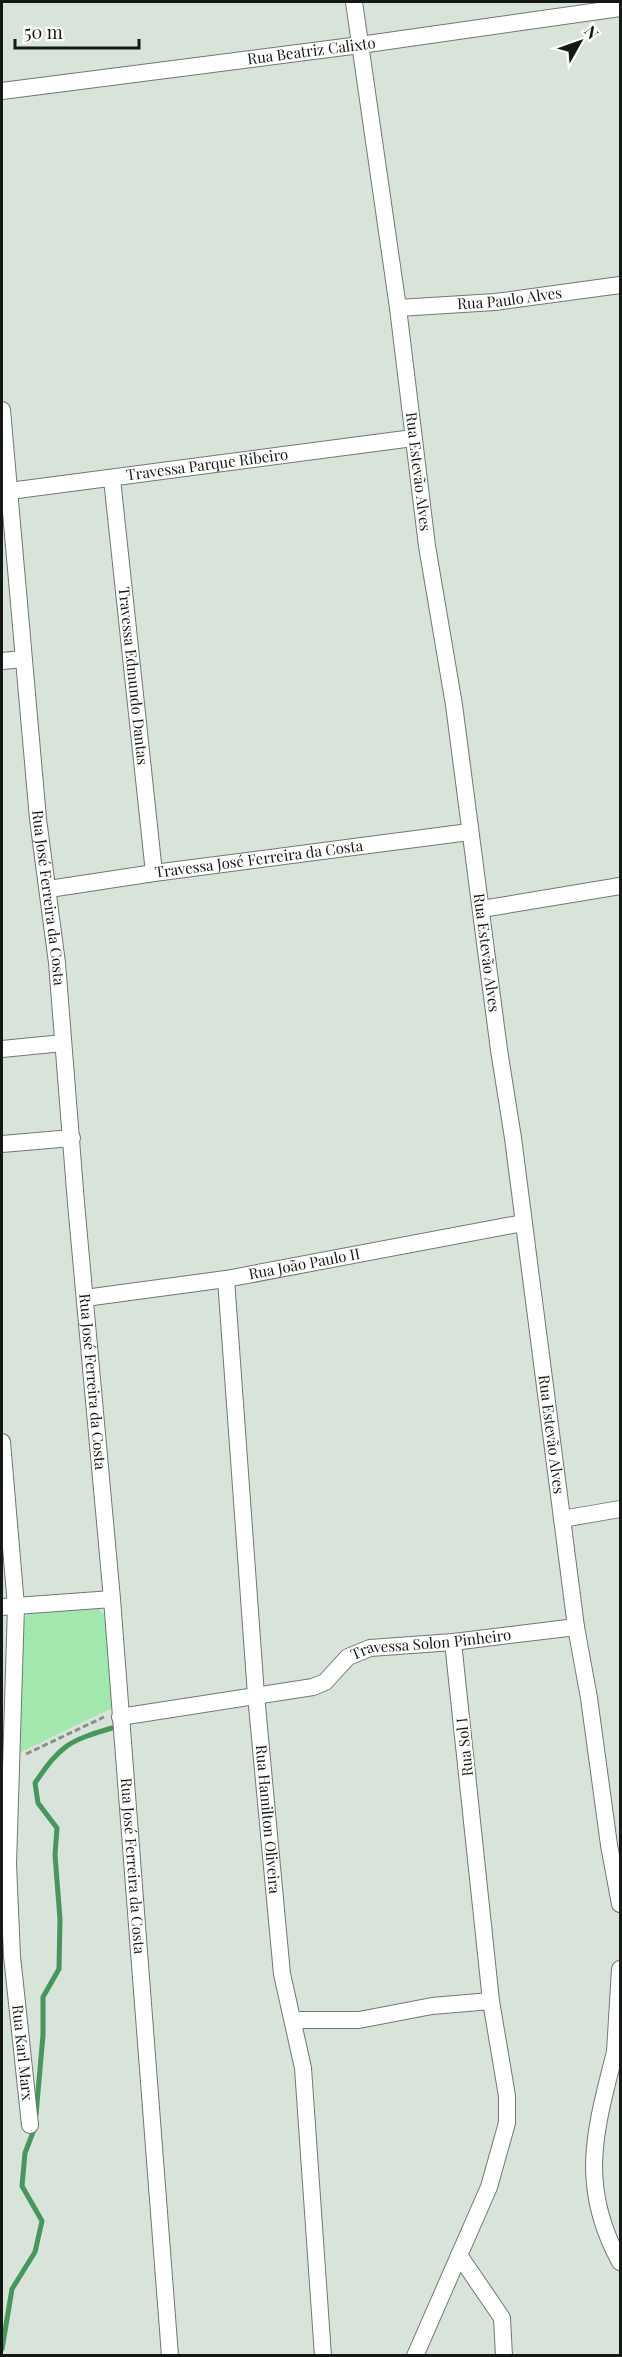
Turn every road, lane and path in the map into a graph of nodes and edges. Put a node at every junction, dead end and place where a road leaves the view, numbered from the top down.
1 (354, 2) edge
2 (621, 8) edge
3 (360, 45) junction
4 (2, 91) edge
5 (621, 285) edge
6 (398, 308) junction
7 (2, 410) edge
8 (414, 438) junction
9 (112, 479) junction
10 (6, 492) edge
11 (23, 659) junction
12 (2, 661) edge
13 (469, 832) junction
14 (154, 873) junction
15 (621, 886) edge
16 (49, 889) junction
17 (482, 909) junction
18 (63, 1043) junction
19 (2, 1049) edge
20 (72, 1138) junction
21 (2, 1144) edge
22 (523, 1223) junction
23 (226, 1279) junction
24 (85, 1298) junction
25 (2, 1442) edge
26 (621, 1509) edge
27 (562, 1519) junction
28 (112, 1599) junction
29 (9, 1606) edge
30 (576, 1627) junction
31 (453, 1642) junction
32 (256, 1695) junction
33 (120, 1713) junction
34 (10, 1761) junction
35 (5, 1893) edge
36 (621, 1904) edge
37 (621, 1969) edge
38 (491, 2001) junction
39 (293, 2020) junction
40 (618, 2054) edge
41 (30, 2125) dead end
42 (459, 2255) junction
43 (621, 2262) edge
44 (170, 2355) edge
45 (323, 2355) edge
46 (415, 2355) edge
47 (504, 2355) edge

1 - 3 street, Rua Estevão Alves
2 - 3 street, Rua Beatriz Calixto
3 - 4 street, Rua Beatriz Calixto
3 - 6 street, Rua Estevão Alves
5 - 6 street, Rua Paulo Alves
6 - 8 street, Rua Estevão Alves
7 - 10 street, Rua José Ferreira da Costa
8 - 9 street, Travessa Parque Ribeiro
8 - 13 street, Rua Estevão Alves
9 - 10 street, Travessa Parque Ribeiro
9 - 14 street, Travessa Edmundo Dantas
10 - 11 street, Rua José Ferreira da Costa
11 - 12 street
11 - 16 street, Rua José Ferreira da Costa
13 - 14 street, Travessa José Ferreira da Costa
13 - 17 street, Rua Estevão Alves
14 - 16 street, Travessa José Ferreira da Costa
15 - 17 street
16 - 18 street, Rua José Ferreira da Costa
17 - 22 street, Rua Estevão Alves
18 - 19 street
18 - 20 street, Rua José Ferreira da Costa
20 - 21 street
20 - 24 street, Rua José Ferreira da Costa
22 - 23 street, Rua João Paulo II
22 - 27 street, Rua Estevão Alves
23 - 24 street, Rua João Paulo II
23 - 32 street, Rua Hamilton Oliveira
24 - 28 street, Rua José Ferreira da Costa
25 - 29 street, Rua Karl Marx
26 - 27 street
27 - 30 street, Rua Estevão Alves
28 - 29 street
28 - 33 street, Rua José Ferreira da Costa
29 - 34 street, Rua Karl Marx
30 - 31 street, Travessa Solon Pinheiro
30 - 36 street, Rua Estevão Alves
31 - 32 street, Travessa Solon Pinheiro
31 - 38 street, Rua Sol I
32 - 33 street, Travessa Solon Pinheiro
32 - 39 street, Rua Hamilton Oliveira
33 - 34 path
33 - 44 street, Rua José Ferreira da Costa
34 - 35 street, Rua Karl Marx
35 - 41 street, Rua Karl Marx
37 - 40 street
38 - 39 street
38 - 42 street, Rua Sol I
39 - 45 street, Rua Hamilton Oliveira
40 - 43 street
42 - 46 street, Rua Sol I
42 - 47 street

